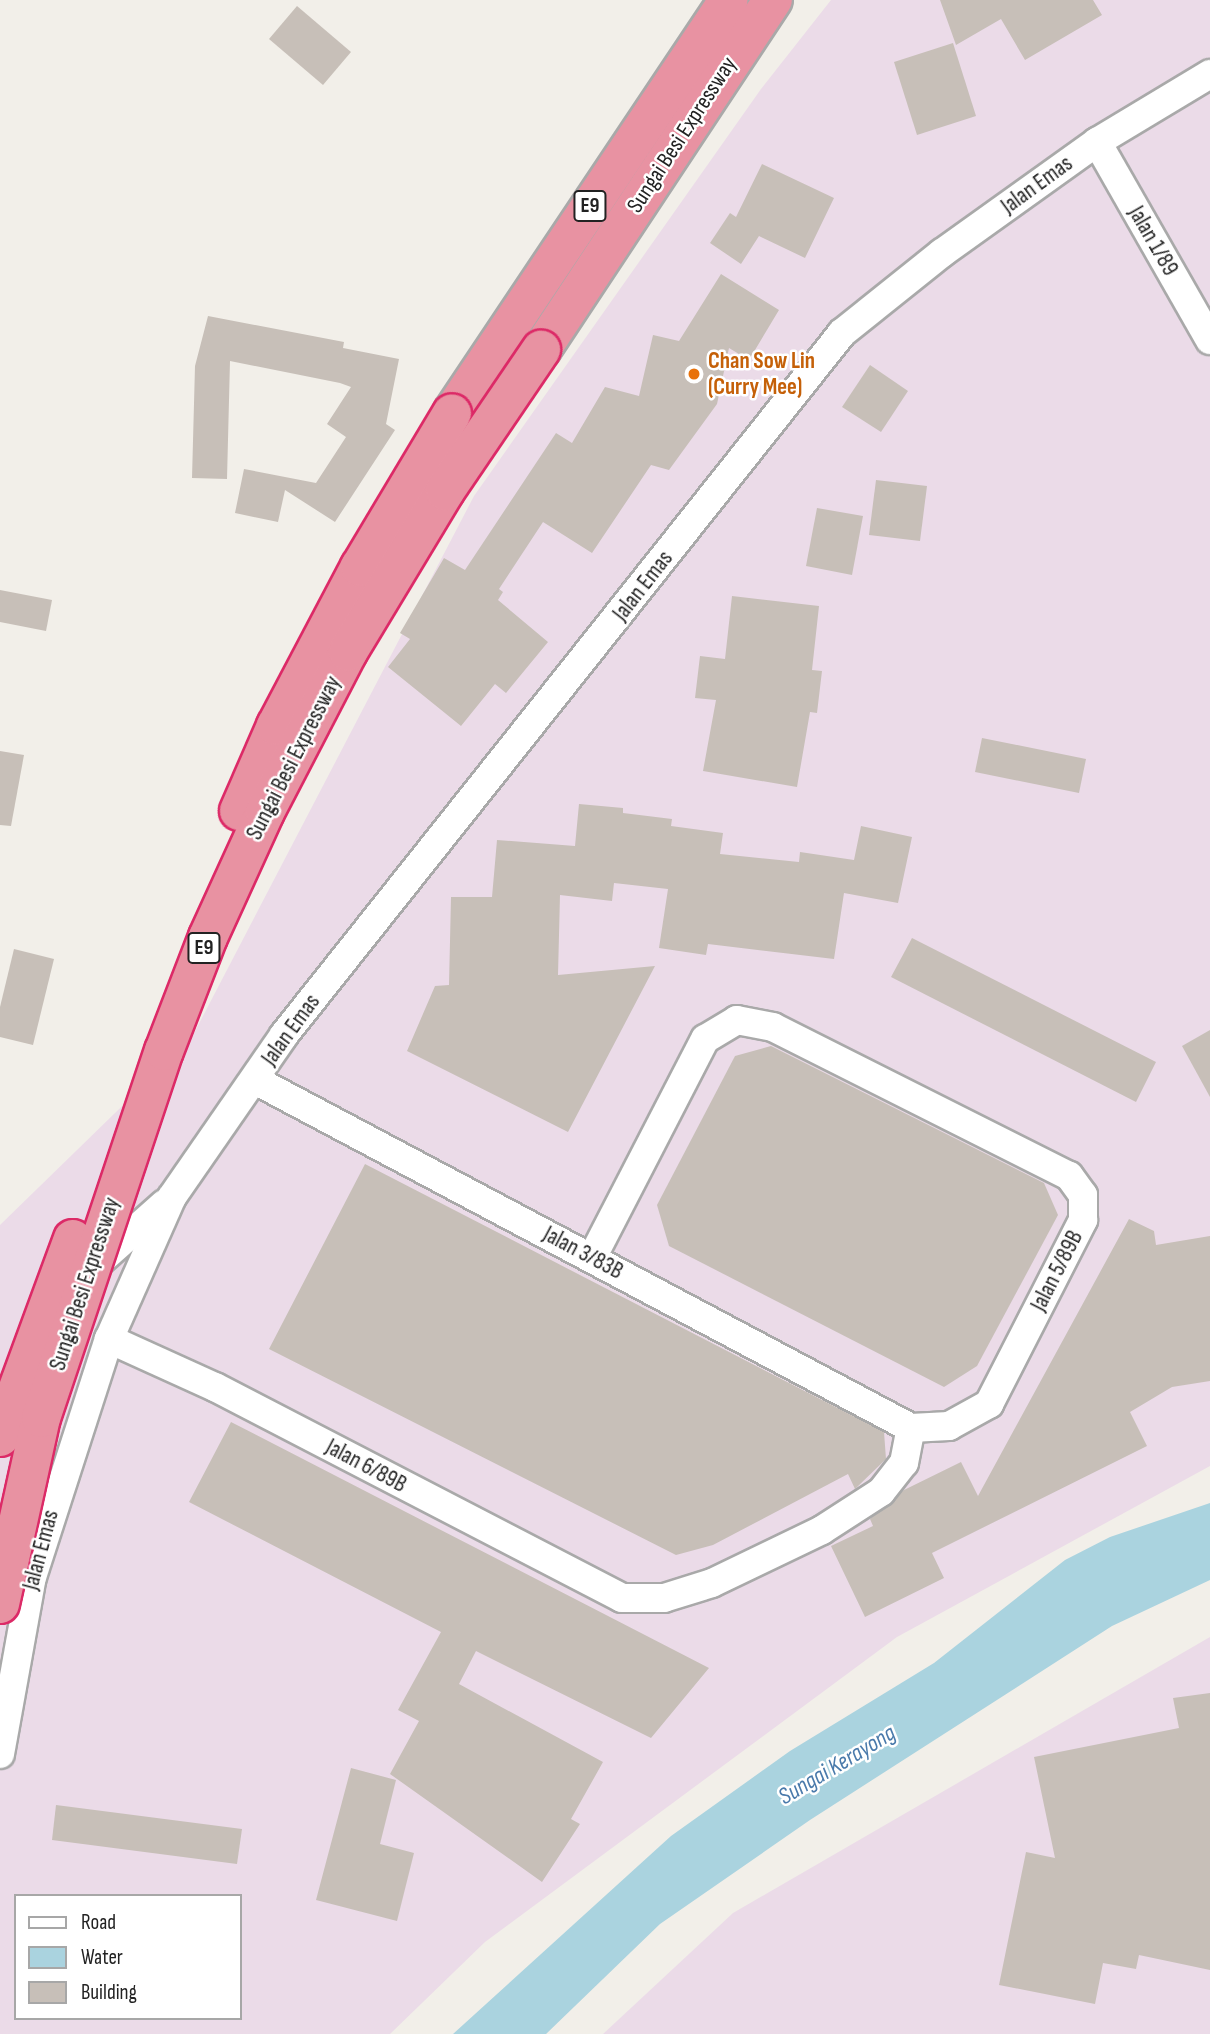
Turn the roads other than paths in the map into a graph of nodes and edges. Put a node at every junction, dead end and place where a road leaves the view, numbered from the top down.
1 (728, 0) edge
2 (774, 0) edge
3 (793, 0) edge
4 (723, 72) junction
5 (1210, 74) edge
6 (1097, 142) junction
7 (1210, 340) edge
8 (254, 1080) junction
9 (172, 1197) junction
10 (592, 1258) junction
11 (109, 1339) junction
12 (911, 1429) junction
13 (0, 1431) edge
14 (0, 1437) edge
15 (0, 1604) edge
16 (0, 1754) edge

1 - 14 highway, Sungai Besi Expressway / E9, bridge
2 - 4 highway, Sungai Besi Expressway / E9
3 - 4 highway
4 - 15 highway, Sungai Besi Expressway / E9, bridge
5 - 6 street, Jalan Emas
6 - 7 street, Jalan 1/89
6 - 8 street, Jalan Emas
8 - 9 street, Jalan Emas
8 - 10 street, Jalan 3/83B
9 - 11 street, Jalan Emas
9 - 13 street, Jalan Emas
10 - 12 street, Jalan 3/83B
10 - 12 street, Jalan 5/89B
11 - 12 street, Jalan 6/89B
11 - 16 street, Jalan Emas

